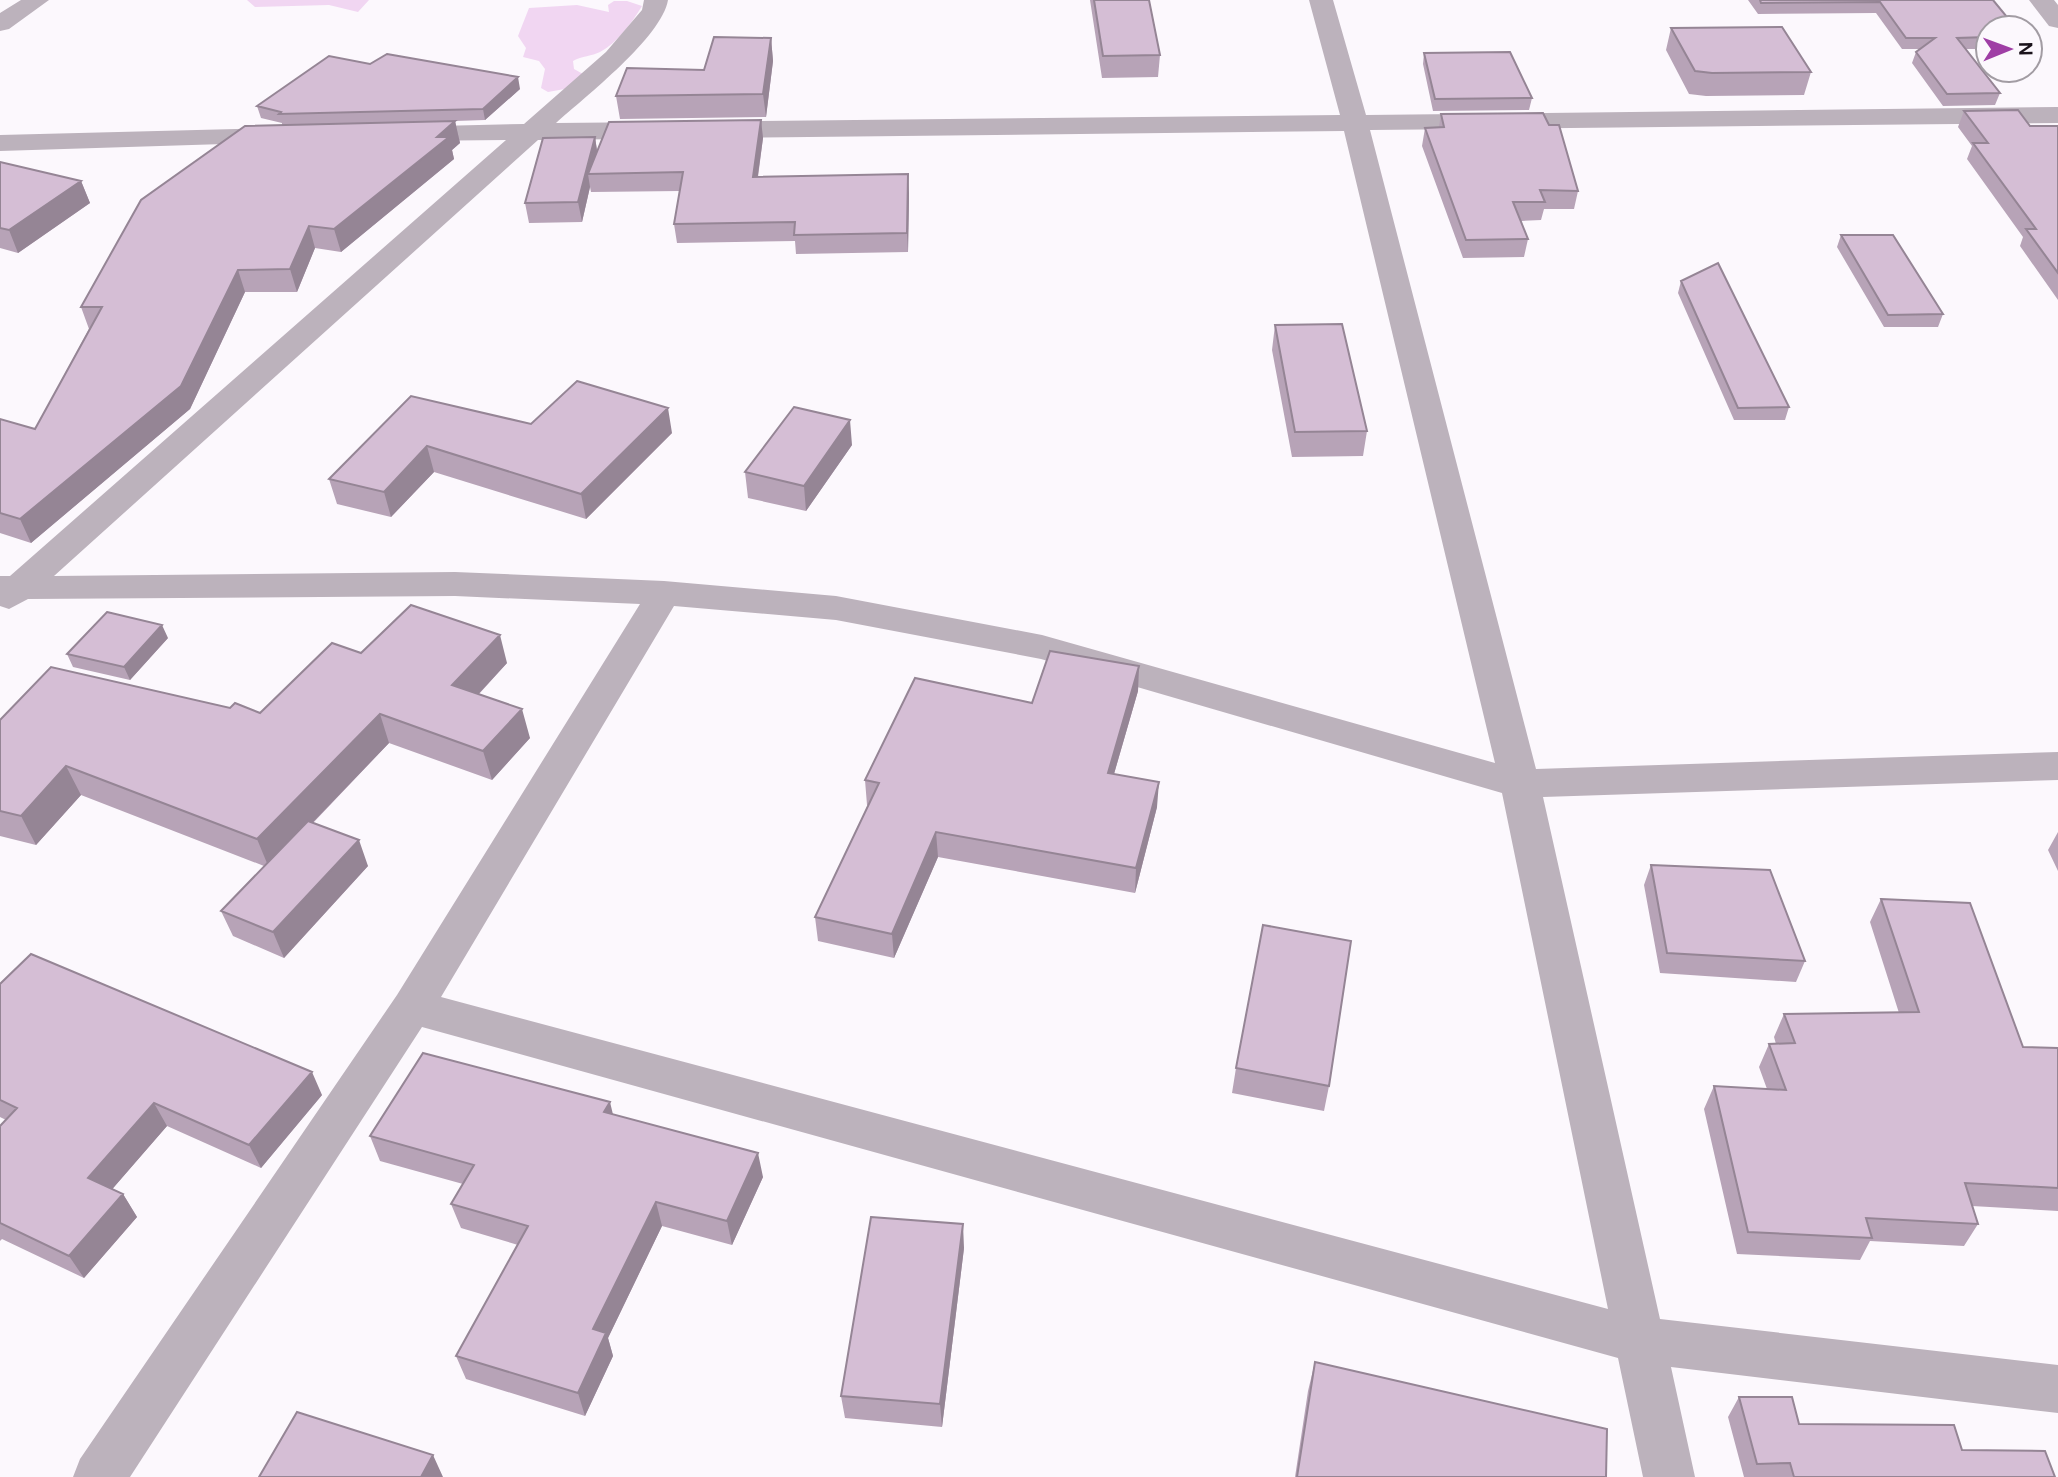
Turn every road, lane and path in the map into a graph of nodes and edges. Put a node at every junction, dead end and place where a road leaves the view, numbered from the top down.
1 (37, 0) edge
2 (656, 0) edge
3 (1321, 0) edge
4 (2041, 0) edge
5 (2058, 21) edge
6 (0, 24) edge
7 (2058, 115) edge
8 (1355, 122) junction
9 (533, 130) junction
10 (383, 134) edge
11 (301, 135) edge
12 (0, 143) edge
13 (664, 593) junction
14 (6, 594) edge
15 (2058, 766) edge
16 (1520, 785) junction
17 (412, 1007) junction
18 (1638, 1340) junction
19 (2058, 1389) edge
20 (99, 1477) edge
21 (1669, 1477) edge

1 - 6 street
2 - 9 street
3 - 8 street
4 - 5 street
7 - 8 street
8 - 9 street
8 - 16 street
9 - 10 street
9 - 14 street
11 - 12 street
13 - 14 street
13 - 16 street
13 - 17 street
15 - 16 street
16 - 18 street
17 - 18 street
17 - 20 street
18 - 19 street
18 - 21 street

